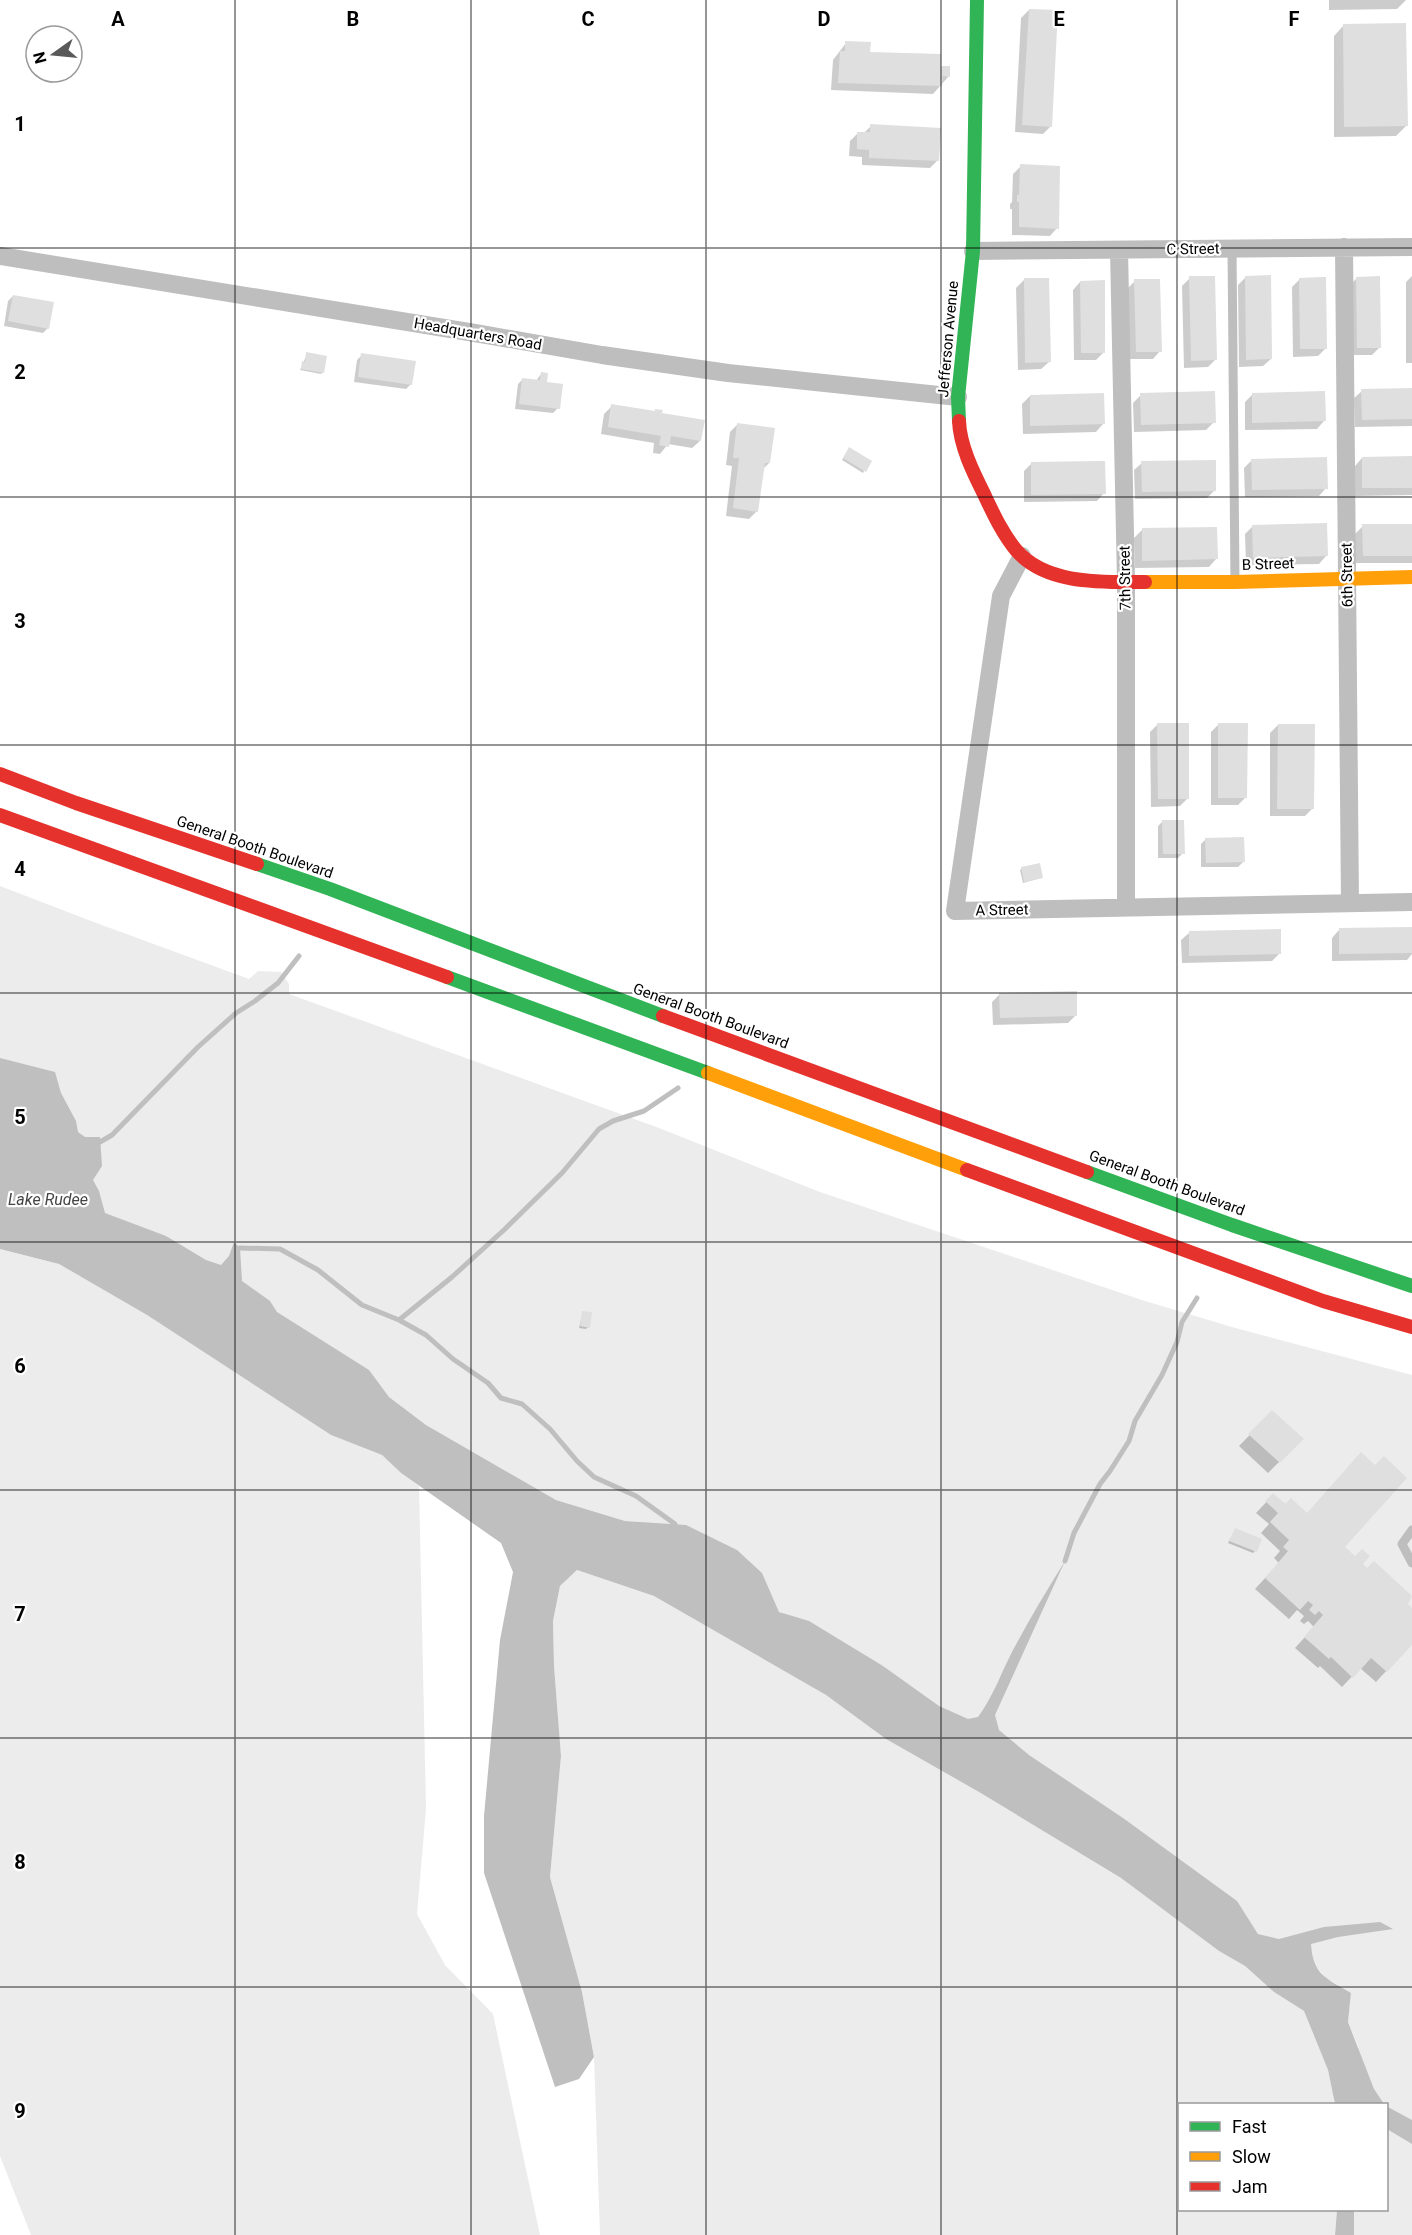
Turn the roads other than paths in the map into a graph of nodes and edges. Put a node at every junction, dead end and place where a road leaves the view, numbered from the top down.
1 (977, 0) edge
2 (1344, 247) junction
3 (1412, 247) edge
4 (1232, 248) junction
5 (1119, 250) junction
6 (973, 251) junction
7 (0, 256) edge
8 (958, 397) junction
9 (1022, 556) junction
10 (1412, 577) edge
11 (1347, 578) junction
12 (1126, 582) junction
13 (1234, 582) junction
14 (0, 774) edge
15 (0, 815) edge
16 (1412, 902) edge
17 (1350, 903) junction
18 (1126, 907) junction
19 (1412, 1286) edge
20 (1412, 1327) edge
21 (1412, 1530) edge
22 (1412, 1563) edge

1 - 6 main road, Jefferson Avenue
2 - 3 street, C Street
2 - 4 street, C Street
2 - 11 street, 6th Street
4 - 5 street, C Street
4 - 13 lane
5 - 6 street, C Street
5 - 12 street, 7th Street
6 - 8 main road, Jefferson Avenue
7 - 8 street, Headquarters Road
8 - 9 main road, Jefferson Avenue
9 - 12 main road, Jefferson Avenue
9 - 18 street, A Street
10 - 11 main road, B Street
11 - 13 main road, B Street
11 - 17 street, 6th Street
12 - 13 main road, B Street
12 - 18 street, 7th Street
14 - 19 main road, General Booth Boulevard
15 - 20 main road
16 - 17 street, A Street
17 - 18 street, A Street
21 - 22 lane

